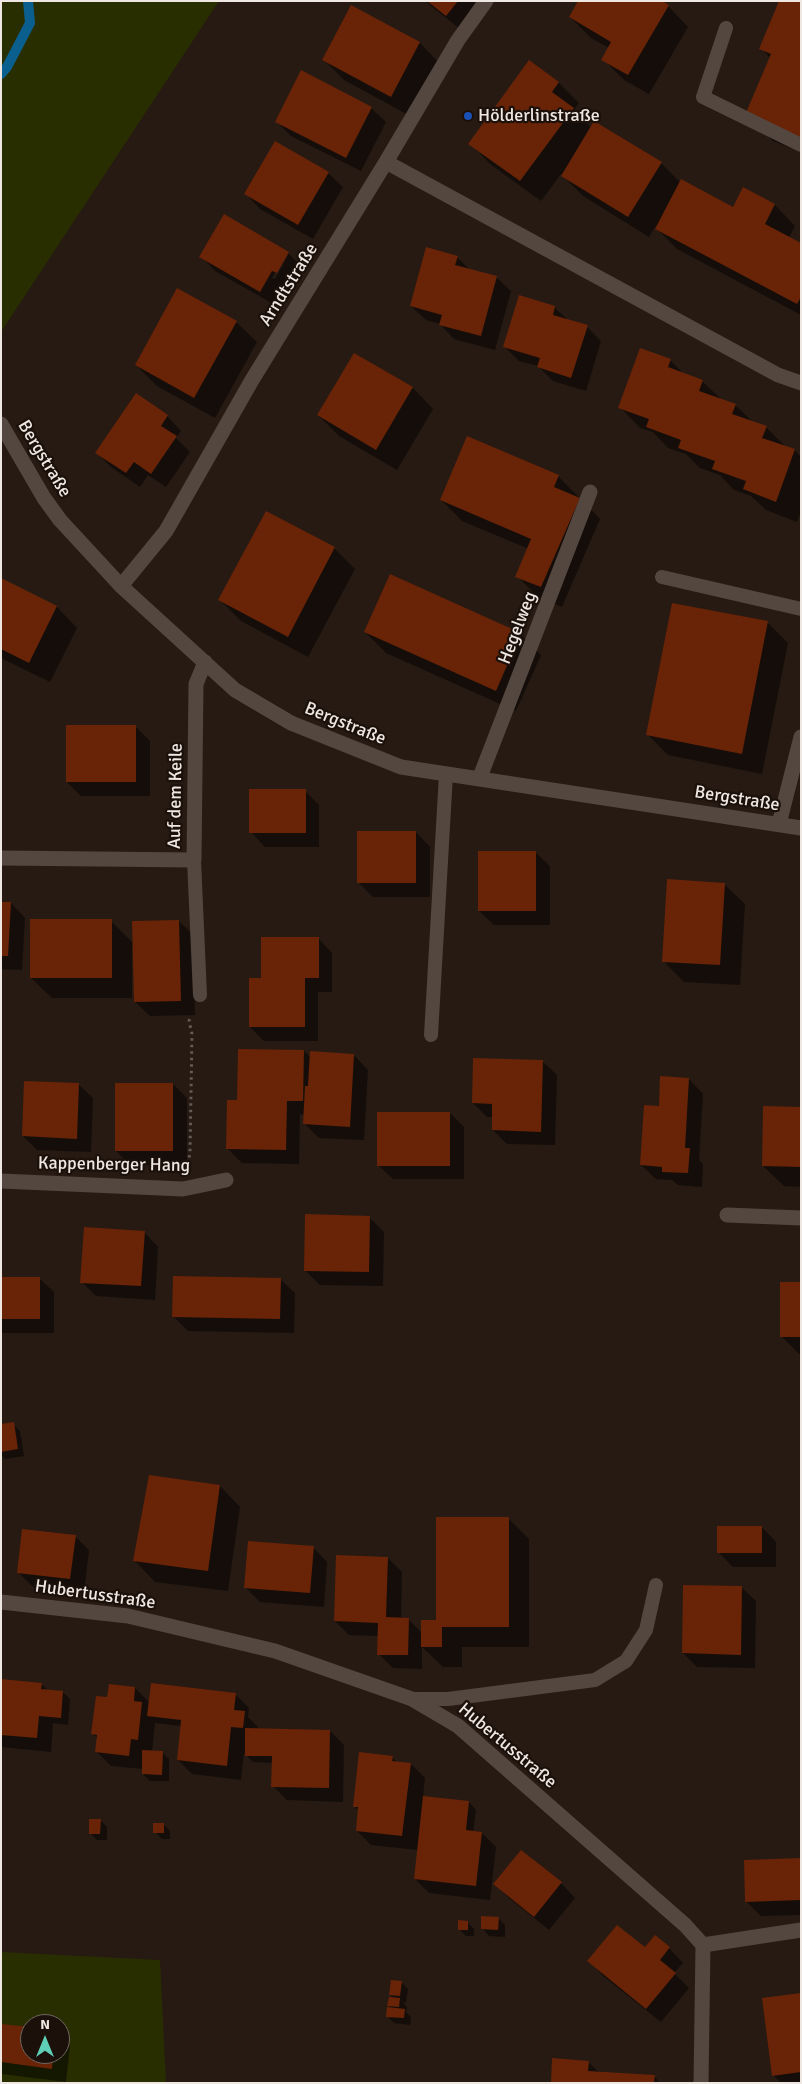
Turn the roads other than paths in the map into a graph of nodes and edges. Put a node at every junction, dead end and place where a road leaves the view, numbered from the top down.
1 (486, 1) edge
2 (726, 28) dead end
3 (801, 145) edge
4 (386, 162) junction
5 (801, 383) edge
6 (1, 424) edge
7 (590, 492) dead end
8 (662, 577) dead end
9 (121, 586) junction
10 (801, 609) edge
11 (205, 662) junction
12 (801, 737) edge
13 (446, 774) junction
14 (480, 778) junction
15 (779, 824) junction
16 (801, 828) edge
17 (1, 858) edge
18 (194, 860) junction
19 (200, 995) road end
20 (431, 1035) dead end
21 (226, 1180) dead end
22 (1, 1181) edge
23 (728, 1215) dead end
24 (801, 1218) edge
25 (656, 1585) dead end
26 (1, 1602) edge
27 (412, 1700) junction
28 (801, 1930) edge
29 (703, 1945) junction
30 (701, 2083) edge

1 - 4 street, Arndtstraße
2 - 3 lane
4 - 5 street
4 - 9 street, Arndtstraße
6 - 9 street, Bergstraße
7 - 14 street, Hegelweg
8 - 10 lane
9 - 11 street, Bergstraße
11 - 13 street, Bergstraße
11 - 18 street, Auf dem Keile
12 - 15 street
13 - 14 street, Bergstraße
13 - 20 lane
14 - 15 street, Bergstraße
15 - 16 street, Bergstraße
17 - 18 street, Auf dem Keile
18 - 19 lane
21 - 22 street, Kappenberger Hang
23 - 24 street
25 - 27 lane
26 - 27 street, Hubertusstraße
27 - 29 street, Hubertusstraße
28 - 29 street
29 - 30 street

